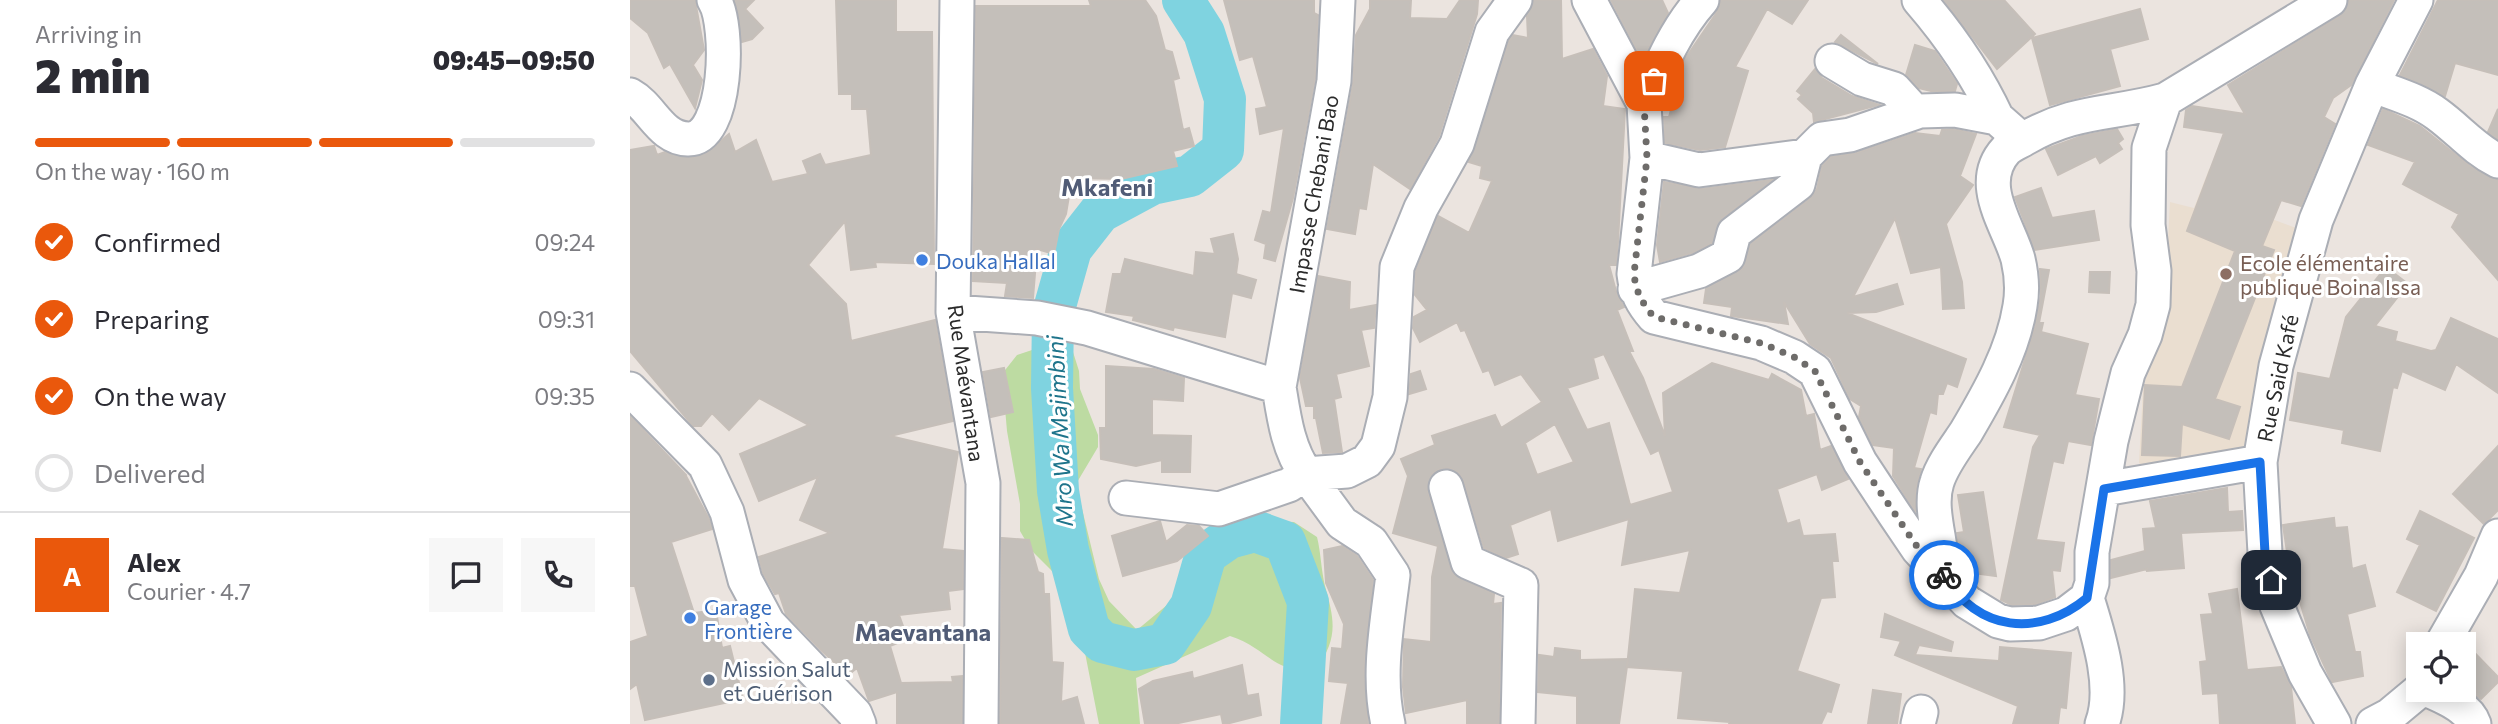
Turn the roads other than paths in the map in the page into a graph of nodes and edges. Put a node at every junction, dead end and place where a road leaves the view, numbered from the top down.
1 (714, 0) edge
2 (957, 0) edge
3 (1338, 0) edge
4 (1515, 0) edge
5 (1589, 0) edge
6 (1702, 0) edge
7 (1919, 0) edge
8 (2330, 0) edge
9 (2416, 0) edge
10 (1832, 61) dead end
11 (2372, 85) junction
12 (630, 95) edge
13 (2165, 100) junction
14 (1644, 104) junction
15 (1915, 112) junction
16 (1997, 118) junction
17 (2022, 140) junction
18 (1805, 156) junction
19 (1647, 158) junction
20 (2498, 161) edge
21 (1636, 289) junction
22 (953, 312) junction
23 (1279, 387) junction
24 (630, 389) edge
25 (2260, 462) junction
26 (1306, 474) junction
27 (1446, 487) dead end
28 (2104, 489) junction
29 (1126, 498) dead end
30 (2498, 536) edge
31 (1942, 572) junction
32 (2087, 598) junction
33 (2449, 632) edge
34 (2406, 702) edge
35 (2452, 702) edge
36 (859, 724) edge
37 (981, 724) edge
38 (1388, 724) edge
39 (1518, 724) edge
40 (2102, 724) edge
41 (2334, 724) edge
42 (2373, 724) edge
43 (2474, 724) edge

1 - 12 street
2 - 22 street, Rue Maévantana
3 - 23 street, Impasse Chebani Bao
4 - 26 street
5 - 14 street
6 - 14 street
7 - 16 street
8 - 13 street
9 - 11 street, Rue Said Kafé
10 - 15 street
11 - 20 street
11 - 25 street, Rue Said Kafé
13 - 17 street
13 - 28 street
14 - 19 street
15 - 16 street
15 - 18 street
16 - 17 street
17 - 31 street
18 - 19 street
18 - 21 street
19 - 21 street
21 - 31 street
22 - 23 street
22 - 37 street, Rue Maévantana
23 - 26 street
24 - 36 street
25 - 28 street
25 - 41 street, Rue Said Kafé
26 - 29 street
26 - 38 street
27 - 39 street
28 - 32 street
30 - 33 street
31 - 32 street
32 - 40 street
34 - 42 street
35 - 43 street

